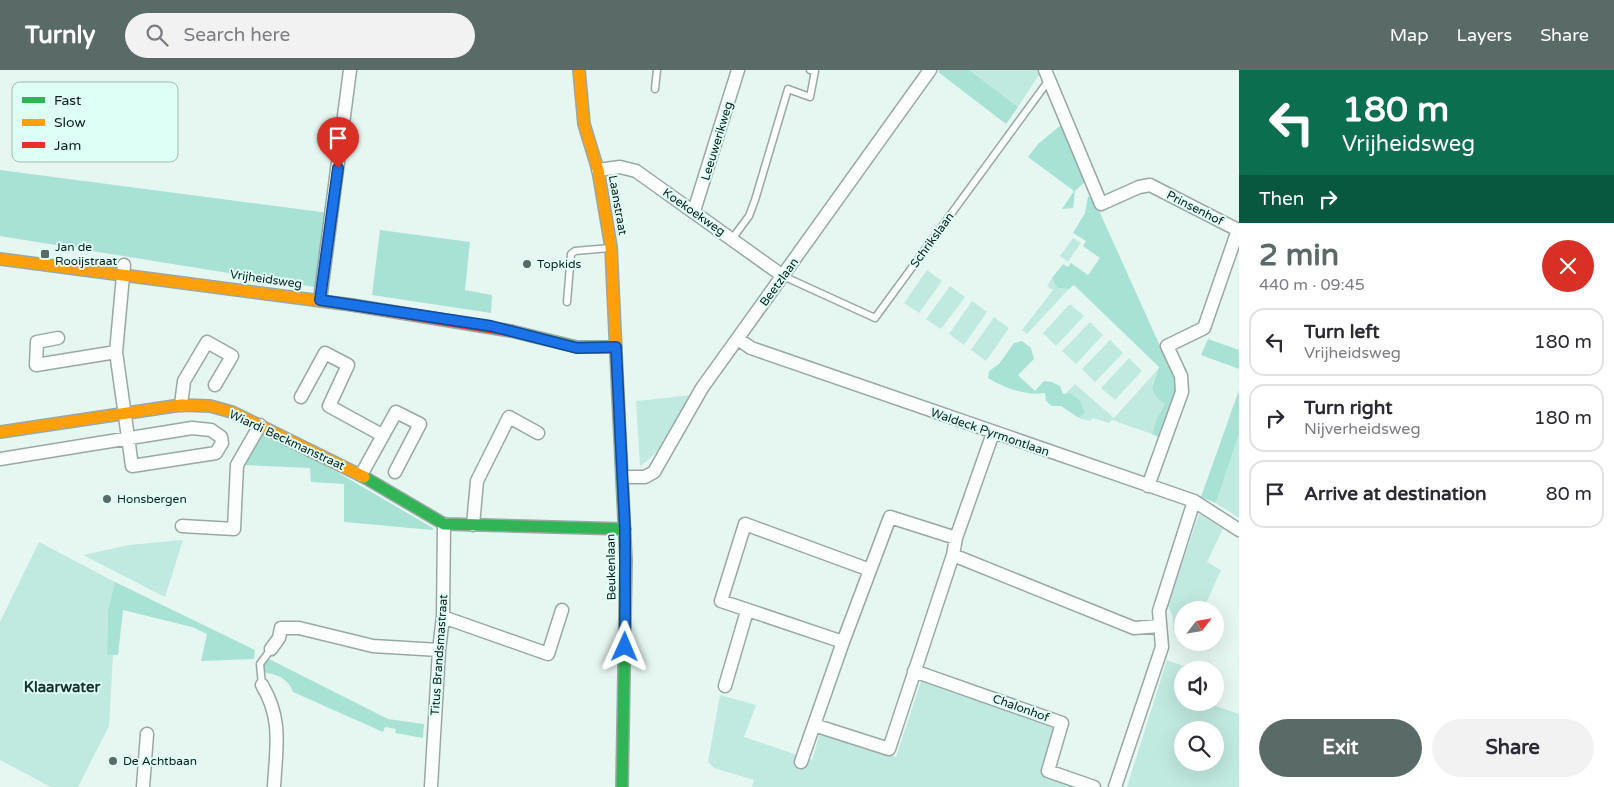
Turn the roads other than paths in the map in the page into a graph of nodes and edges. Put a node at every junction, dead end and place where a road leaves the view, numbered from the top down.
1 (350, 70) edge
2 (579, 70) edge
3 (657, 70) edge
4 (738, 70) edge
5 (810, 70) edge
6 (930, 70) edge
7 (1047, 75) edge
8 (655, 89) dead end
9 (598, 170) junction
10 (1101, 204) joint
11 (694, 211) junction
12 (732, 239) junction
13 (611, 248) junction
14 (0, 259) edge
15 (123, 269) junction
16 (783, 276) junction
17 (320, 300) junction
18 (567, 302) dead end
19 (58, 338) dead end
20 (738, 339) junction
21 (616, 347) junction
22 (116, 352) junction
23 (215, 385) dead end
24 (301, 397) dead end
25 (181, 405) junction
26 (126, 413) junction
27 (260, 425) junction
28 (0, 432) edge
29 (538, 433) dead end
30 (993, 433) junction
31 (382, 435) junction
32 (129, 439) junction
33 (0, 459) edge
34 (395, 472) dead end
35 (361, 476) junction
36 (623, 478) junction
37 (1148, 486) junction
38 (1194, 502) junction
39 (444, 524) junction
40 (474, 525) junction
41 (182, 526) dead end
42 (625, 529) junction
43 (1239, 530) edge
44 (956, 538) junction
45 (953, 554) junction
46 (870, 570) junction
47 (562, 610) dead end
48 (747, 611) junction
49 (443, 617) junction
50 (1160, 626) junction
51 (843, 642) junction
52 (271, 648) joint
53 (438, 650) junction
54 (914, 671) junction
55 (262, 685) joint
56 (725, 686) dead end
57 (814, 725) junction
58 (147, 734) dead end
59 (801, 762) dead end
60 (142, 787) edge
61 (274, 787) edge
62 (431, 787) edge
63 (622, 787) edge
64 (1094, 787) edge
65 (1115, 787) edge

1 - 17 street
2 - 9 street, Laanstraat
3 - 8 lane
4 - 11 street, Leeuwerikweg
5 - 12 lane
6 - 16 street, Beetzlaan
7 - 10 street, Schrikslaan
7 - 16 lane, Schrikslaan
9 - 11 street, Koekoekweg
9 - 13 street, Laanstraat
10 - 37 street, Prinsenhof
11 - 12 street, Koekoekweg
12 - 16 street, Koekoekweg
13 - 18 lane
13 - 21 street, Laanstraat
14 - 15 street, Vrijheidsweg
15 - 17 street, Vrijheidsweg
15 - 22 street
16 - 20 street, Beetzlaan
17 - 21 street, Vrijheidsweg
19 - 22 street
20 - 30 street, Waldeck Pyrmontlaan
20 - 36 street, Beetzlaan
21 - 36 street, Beukenlaan
22 - 26 street
23 - 25 street
24 - 31 street
25 - 26 street, Wiardi Beckmanstraat
25 - 27 street, Wiardi Beckmanstraat
26 - 28 street, Wiardi Beckmanstraat
26 - 32 street, Wiardi Beckmanstraat
27 - 35 street, Wiardi Beckmanstraat
27 - 41 street
29 - 40 street
30 - 37 street, Waldeck Pyrmontlaan
30 - 44 street
31 - 34 street
31 - 35 street
32 - 32 street, Wiardi Beckmanstraat
32 - 33 street, Wiardi Beckmanstraat
35 - 39 street, Wiardi Beckmanstraat
36 - 42 street, Beukenlaan
37 - 38 street, Waldeck Pyrmontlaan
38 - 43 street, Waldeck Pyrmontlaan
38 - 50 street
39 - 40 street, Wiardi Beckmanstraat
39 - 49 street, Titus Brandsmastraat
40 - 42 street, Wiardi Beckmanstraat
42 - 63 street, Beukenlaan
44 - 45 street
44 - 46 street
45 - 50 street
45 - 54 street
46 - 48 street
46 - 51 street
47 - 49 street
48 - 51 street
48 - 56 street
49 - 53 street, Titus Brandsmastraat
50 - 65 street
51 - 57 street
52 - 53 street
52 - 55 lane
53 - 62 street, Titus Brandsmastraat
54 - 57 street
54 - 64 street, Chalonhof
55 - 61 street
57 - 59 street
58 - 60 street

